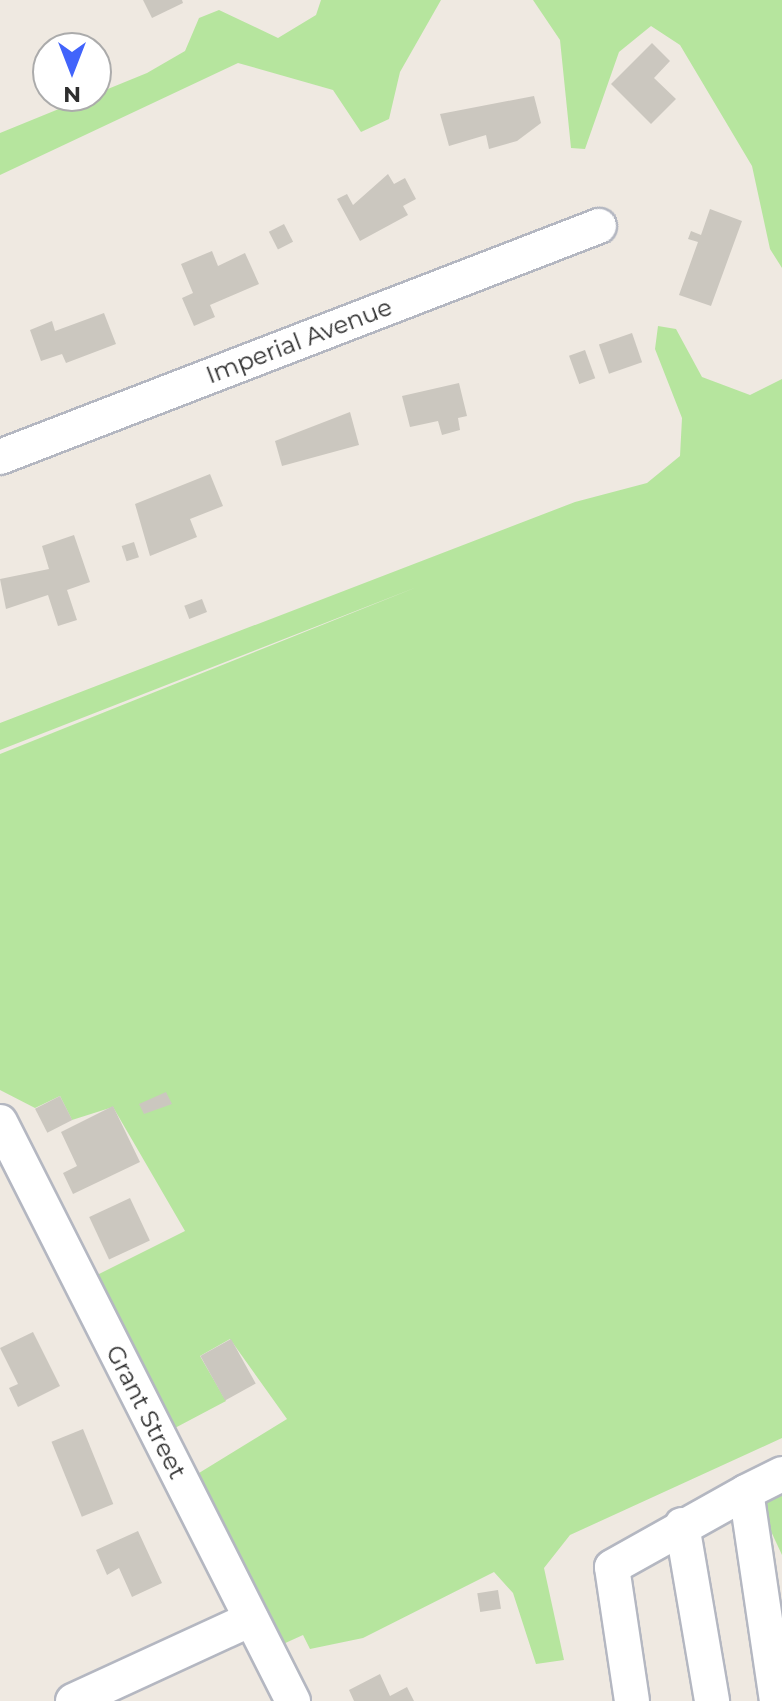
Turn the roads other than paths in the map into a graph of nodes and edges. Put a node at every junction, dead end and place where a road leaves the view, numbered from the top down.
1 (599, 226) dead end
2 (0, 457) edge
3 (0, 1122) edge
4 (782, 1474) edge
5 (746, 1492) junction
6 (682, 1525) junction
7 (251, 1619) junction
8 (73, 1701) edge
9 (293, 1701) edge
10 (632, 1701) edge
11 (712, 1701) edge
12 (777, 1701) edge

1 - 2 street, Imperial Avenue
3 - 7 street, Grant Street
4 - 5 street
5 - 6 street
5 - 12 street
6 - 10 street
6 - 11 street
7 - 8 street
7 - 9 street, Grant Street

